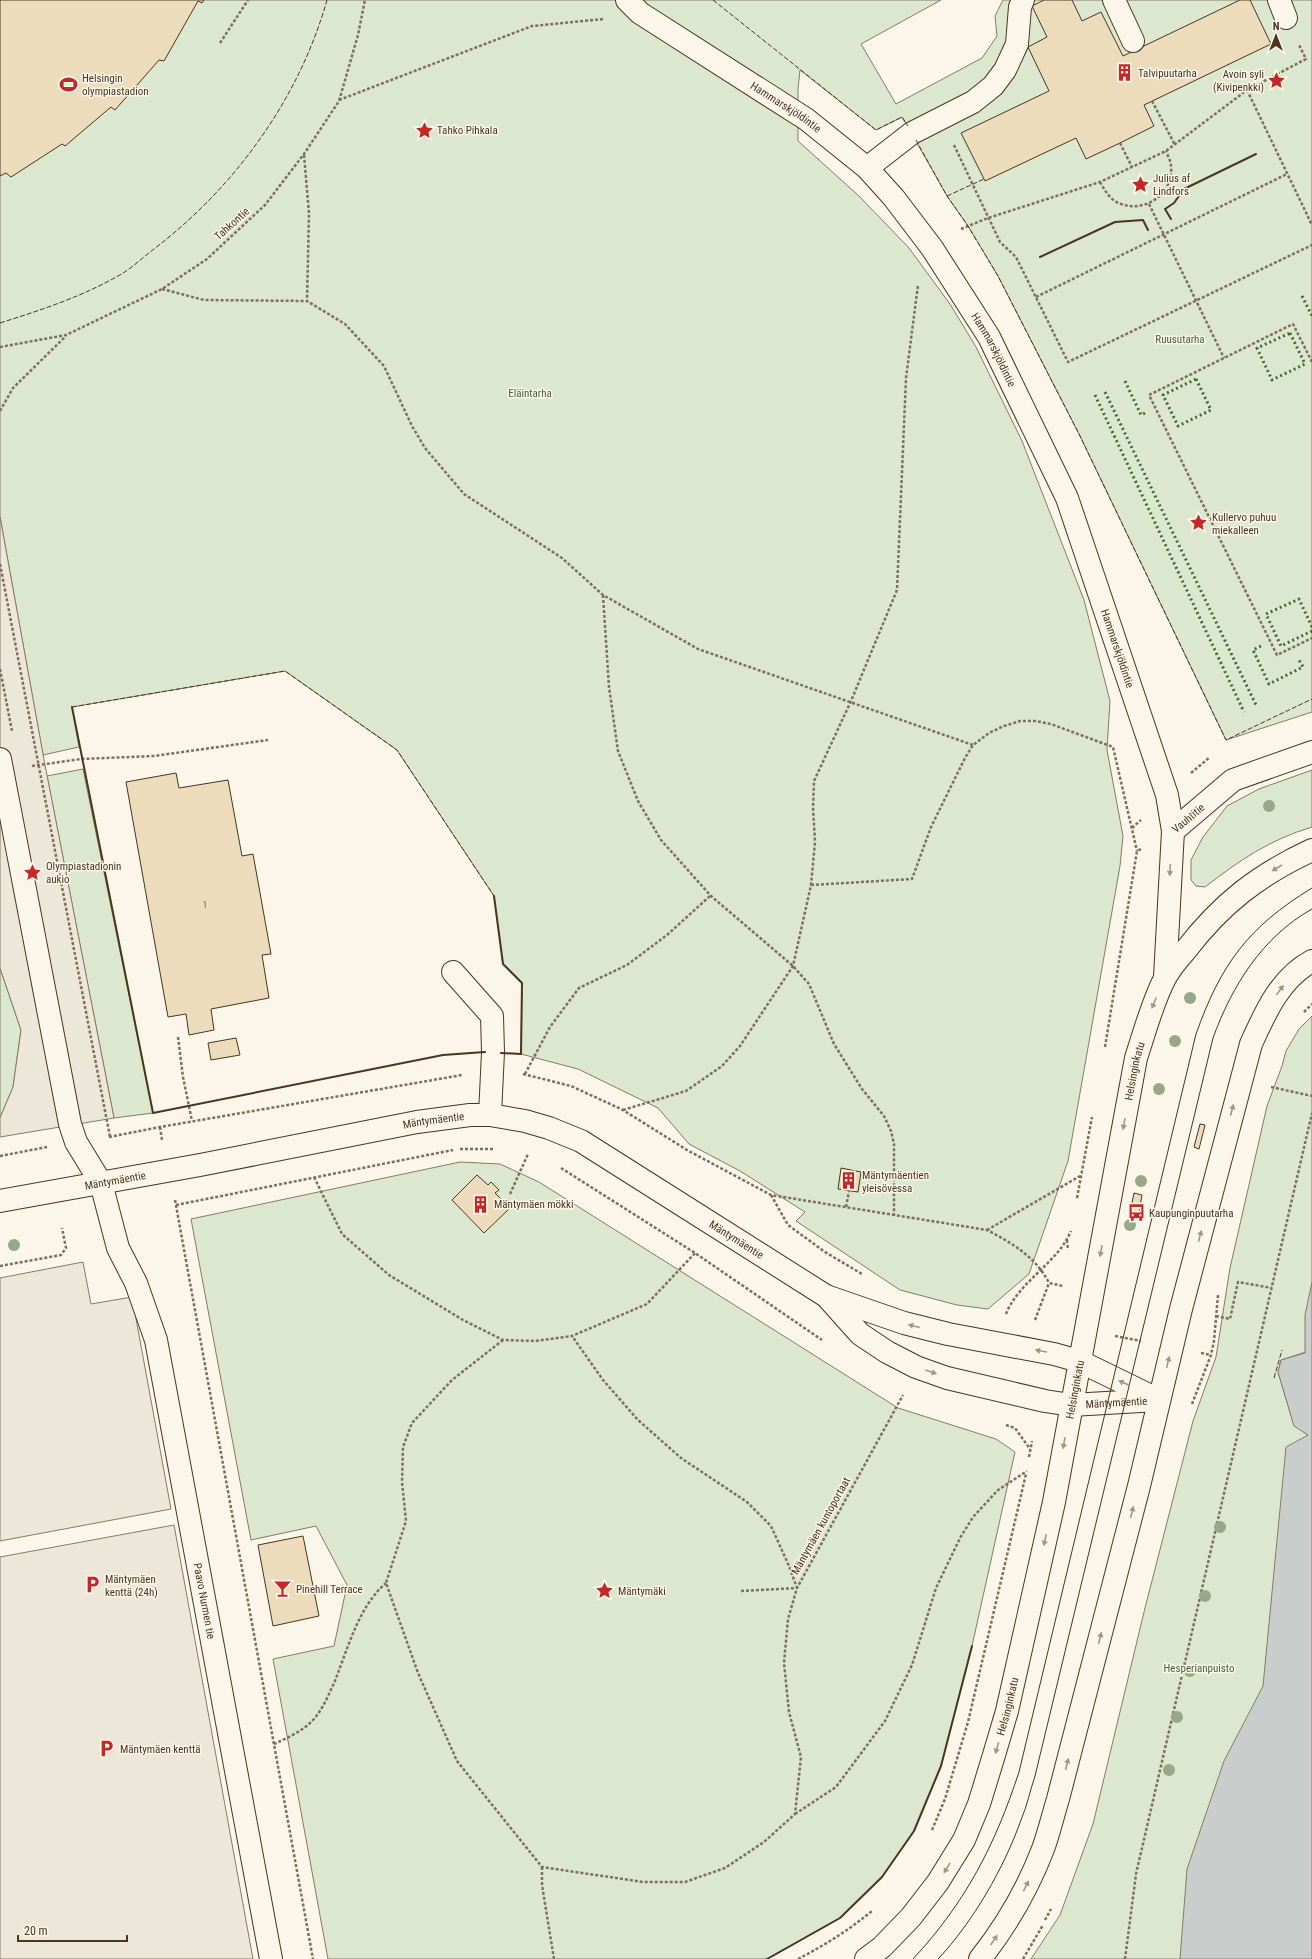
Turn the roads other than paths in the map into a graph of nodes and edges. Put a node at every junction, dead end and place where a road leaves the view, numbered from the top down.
1 (1023, 0) edge
2 (1114, 0) edge
3 (634, 6) edge
4 (1133, 41) dead end
5 (867, 168) junction
6 (1312, 752) edge
7 (0, 758) edge
8 (1173, 831) junction
9 (1312, 850) edge
10 (1312, 961) edge
11 (453, 972) dead end
12 (1165, 977) junction
13 (490, 1115) junction
14 (101, 1183) junction
15 (0, 1201) edge
16 (826, 1296) junction
17 (1079, 1361) junction
18 (1159, 1400) junction
19 (1071, 1405) junction
20 (271, 1959) edge
21 (866, 1959) edge
22 (980, 1959) edge

1 - 5 street
2 - 4 street
3 - 5 street, Hammarskjöldintie
5 - 8 street, Hammarskjöldintie
6 - 8 street, Vauhtitie
7 - 14 street, Paavo Nurmen tie
8 -> 12 street, Vauhtitie
9 -> 12 street, Helsinginkatu
18 -> 10 street
11 - 13 street
12 -> 17 street, Helsinginkatu
13 - 14 street, Mäntymäentie
13 - 16 street, Mäntymäentie
14 - 15 street, Mäntymäentie
14 - 20 street, Paavo Nurmen tie
17 -> 16 street, Mäntymäentie
16 -> 19 street, Mäntymäentie
18 -> 17 street, Mäntymäentie
17 - 19 street, Helsinginkatu
18 - 19 street, Mäntymäentie
22 -> 18 street
19 -> 21 street, Helsinginkatu

